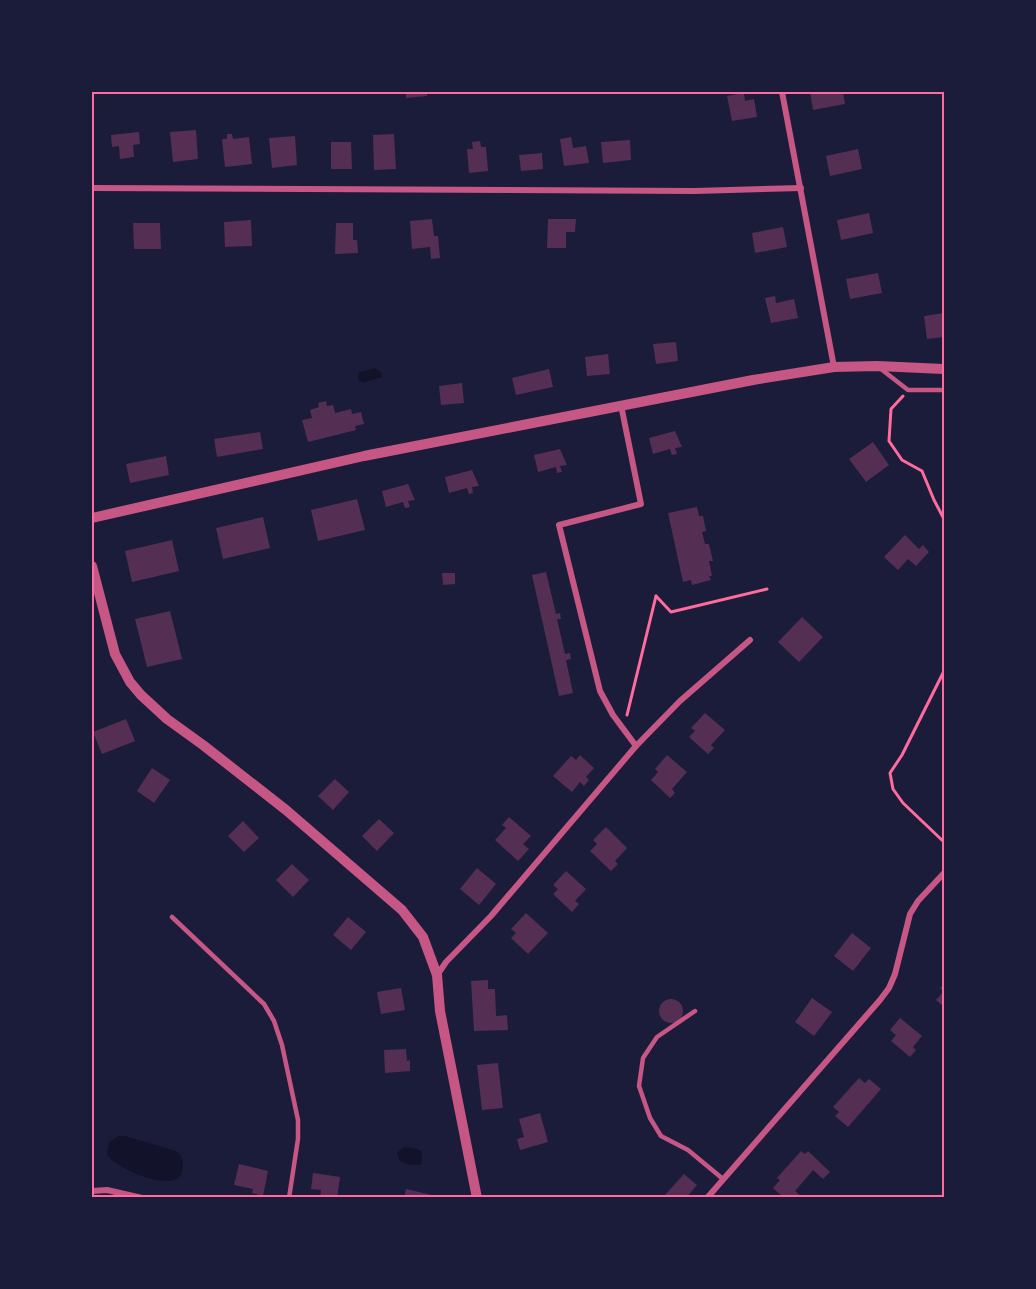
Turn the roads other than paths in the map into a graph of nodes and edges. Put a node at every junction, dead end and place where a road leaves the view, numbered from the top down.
1 (782, 92) edge
2 (92, 188) edge
3 (801, 188) junction
4 (877, 366) junction
5 (834, 367) junction
6 (945, 369) edge
7 (945, 390) edge
8 (621, 405) junction
9 (92, 518) edge
10 (92, 566) edge
11 (750, 640) dead end
12 (636, 746) junction
13 (945, 873) edge
14 (172, 917) dead end
15 (437, 975) junction
16 (695, 1011) dead end
17 (723, 1179) junction
18 (92, 1191) edge
19 (142, 1197) edge
20 (289, 1197) edge
21 (477, 1197) edge
22 (707, 1197) edge

1 - 3 street
2 - 3 street
3 - 5 street
4 - 5 street
4 - 6 street
4 - 7 lane
5 - 8 street
8 - 9 street
8 - 12 street
10 - 15 street
11 - 12 street
12 - 15 street
13 - 17 street
14 - 20 lane
15 - 21 street
16 - 17 lane
17 - 22 street
18 - 19 street

